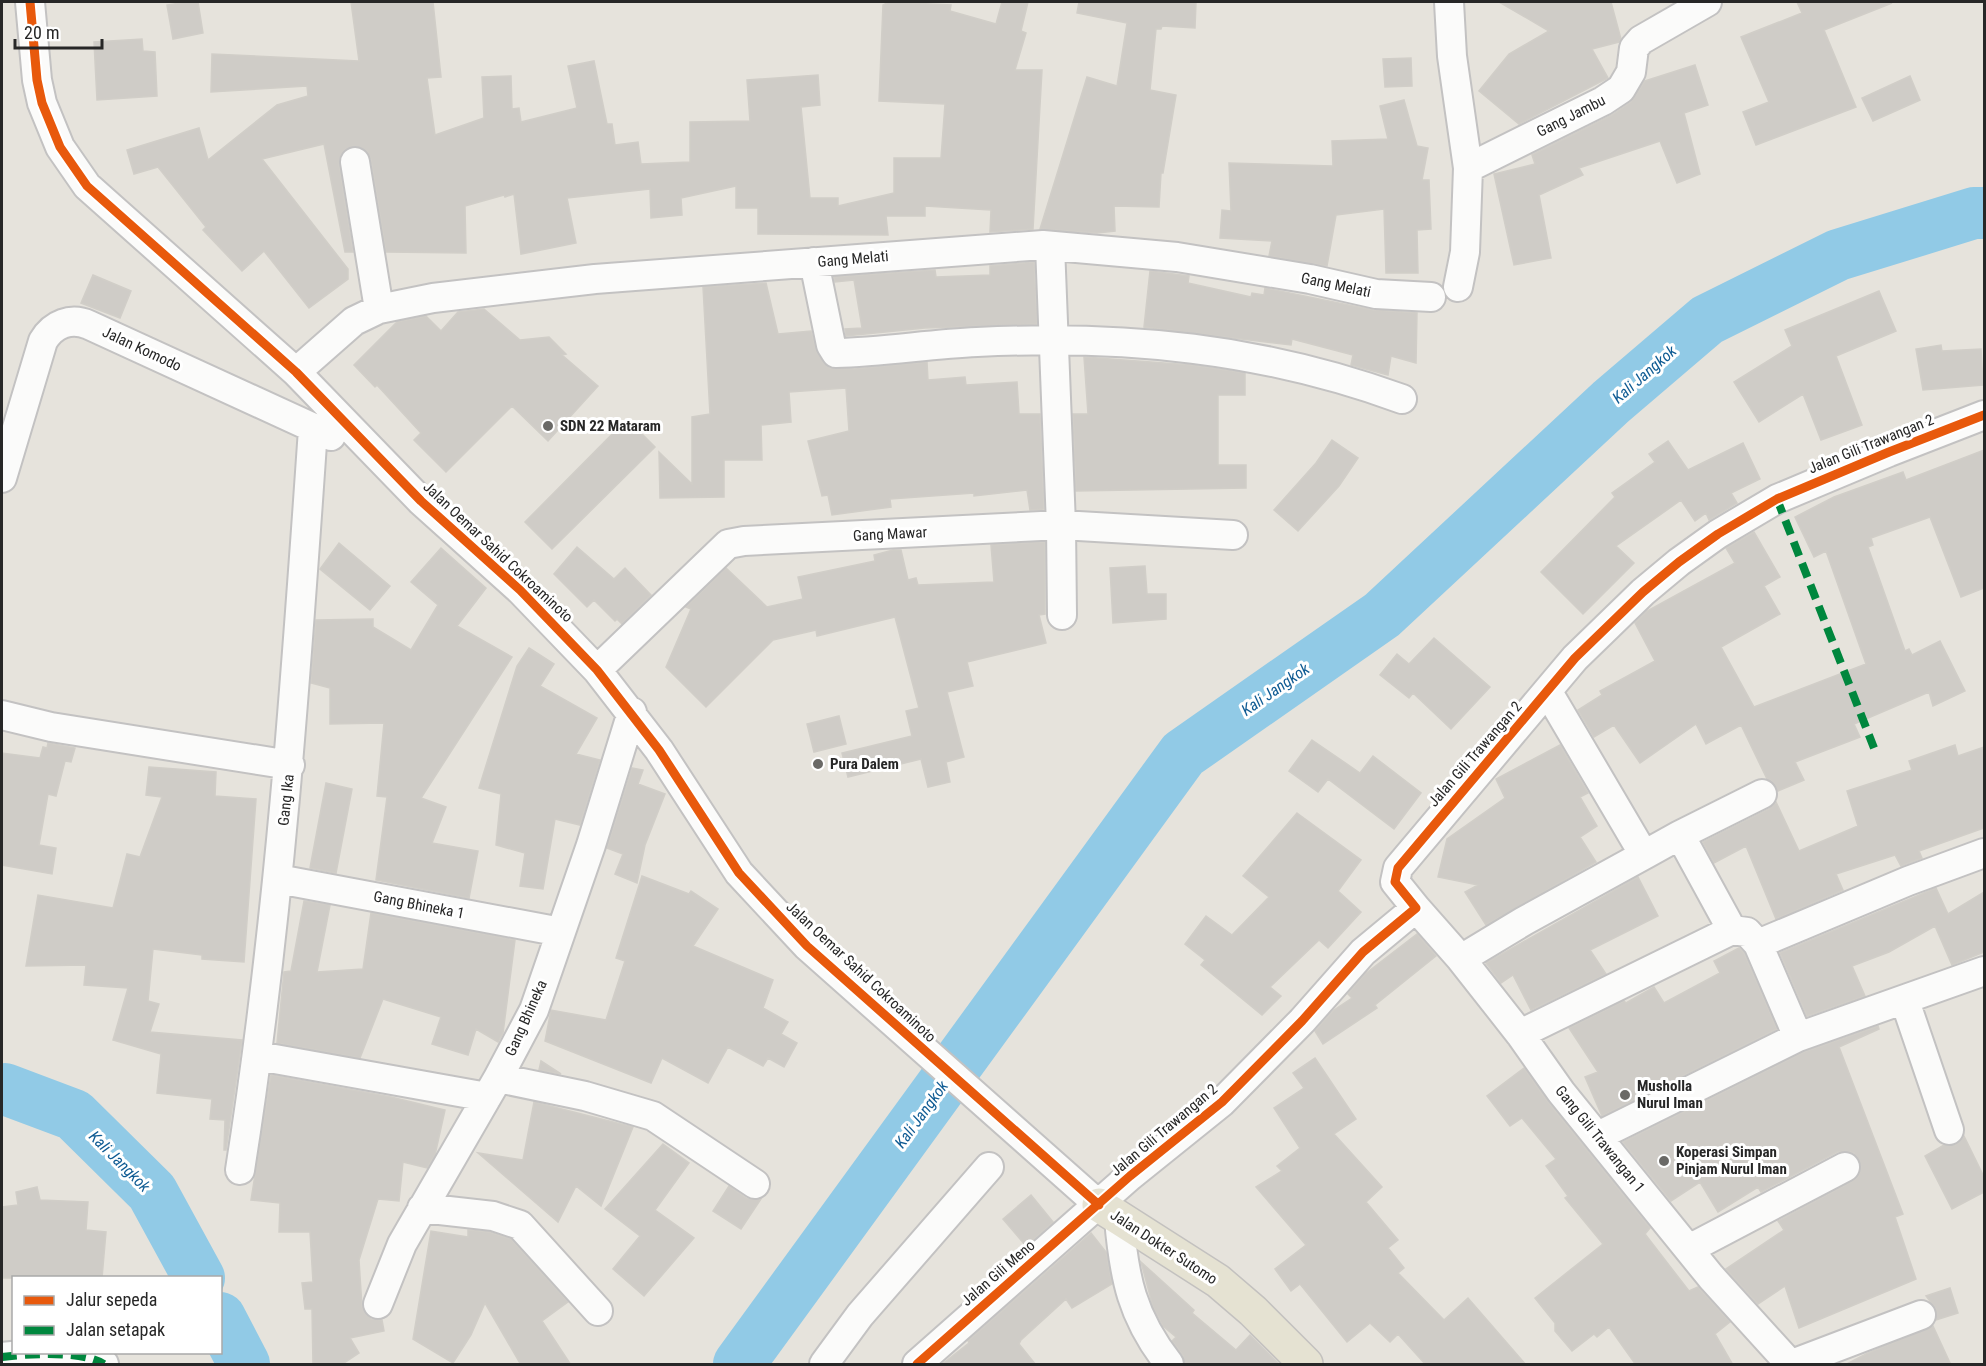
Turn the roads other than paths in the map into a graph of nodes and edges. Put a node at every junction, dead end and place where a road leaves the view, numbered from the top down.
1 (30, 2) edge
2 (1449, 2) edge
3 (1707, 2) edge
4 (355, 162) dead end
5 (1468, 168) junction
6 (1050, 246) junction
7 (814, 262) junction
8 (1458, 287) dead end
9 (1431, 297) dead end
10 (379, 309) junction
11 (1052, 341) junction
12 (296, 372) junction
13 (1402, 399) dead end
14 (1984, 415) edge
15 (313, 429) junction
16 (374, 454) junction
17 (2, 478) edge
18 (1061, 525) junction
19 (1233, 535) dead end
20 (1062, 615) dead end
21 (597, 670) junction
22 (1548, 692) junction
23 (632, 712) junction
24 (2, 715) edge
25 (290, 765) junction
26 (1762, 794) dead end
27 (1680, 835) junction
28 (1984, 853) edge
29 (1644, 855) junction
30 (278, 879) junction
31 (1416, 908) junction
32 (1732, 930) junction
33 (561, 932) junction
34 (1758, 944) junction
35 (1461, 959) junction
36 (1984, 971) edge
37 (1905, 1001) junction
38 (1520, 1034) junction
39 (1798, 1037) junction
40 (258, 1056) junction
41 (493, 1088) junction
42 (1949, 1130) dead end
43 (1598, 1136) junction
44 (989, 1167) dead end
45 (1845, 1167) dead end
46 (240, 1170) dead end
47 (755, 1184) dead end
48 (422, 1208) junction
49 (1109, 1212) junction
50 (1689, 1249) junction
51 (378, 1304) dead end
52 (598, 1311) dead end
53 (1921, 1315) dead end
54 (28, 1354) edge
55 (46, 1354) edge
56 (2, 1357) edge
57 (104, 1365) edge
58 (824, 1365) edge
59 (916, 1365) edge
60 (1169, 1365) edge
61 (1306, 1365) edge
62 (1791, 1365) edge

1 - 12 street, Jalan Oemar Sahid Cokroaminoto
2 - 5 street
3 - 5 street, Gang Jambu
4 - 10 street
5 - 8 street
6 - 7 street, Gang Melati
6 - 9 street, Gang Melati
6 - 11 street
7 - 10 street, Gang Melati
7 - 11 street
10 - 12 street, Gang Melati
11 - 13 street
11 - 18 street
12 - 16 street, Jalan Oemar Sahid Cokroaminoto
14 - 22 street, Jalan Gili Trawangan 2
15 - 16 street, Jalan Komodo
15 - 17 street, Jalan Komodo
15 - 25 street, Gang Ika
16 - 21 street, Jalan Oemar Sahid Cokroaminoto
18 - 19 street, Gang Mawar
18 - 20 street
18 - 21 street, Gang Mawar
21 - 23 street, Jalan Oemar Sahid Cokroaminoto
22 - 29 street
22 - 31 street, Jalan Gili Trawangan 2
23 - 33 street, Gang Bhineka
23 - 49 street, Jalan Oemar Sahid Cokroaminoto
24 - 25 street
25 - 30 street, Gang Ika
26 - 27 street
27 - 29 street
27 - 32 street
28 - 34 street
29 - 35 street
30 - 33 street, Gang Bhineka 1
30 - 40 street, Gang Ika
31 - 35 street, Gang Gili Trawangan 1
31 - 49 street, Jalan Gili Trawangan 2
32 - 34 street
32 - 38 street
33 - 41 street, Gang Bhineka
34 - 39 street
35 - 38 street, Gang Gili Trawangan 1
36 - 37 street
37 - 39 street
37 - 42 street
38 - 43 street, Gang Gili Trawangan 1
39 - 43 street
40 - 41 street
40 - 46 street, Gang Ika
41 - 47 street
41 - 48 street, Gang Bhineka
43 - 50 street, Gang Gili Trawangan 1
44 - 58 street
45 - 50 street
48 - 51 street, Gang Bhineka
48 - 52 street
49 - 59 street, Jalan Gili Meno
49 - 60 street
49 - 61 main road, Jalan Dokter Sutomo
50 - 62 street, Gang Gili Trawangan 1
53 - 62 street
54 - 56 street
55 - 57 street

